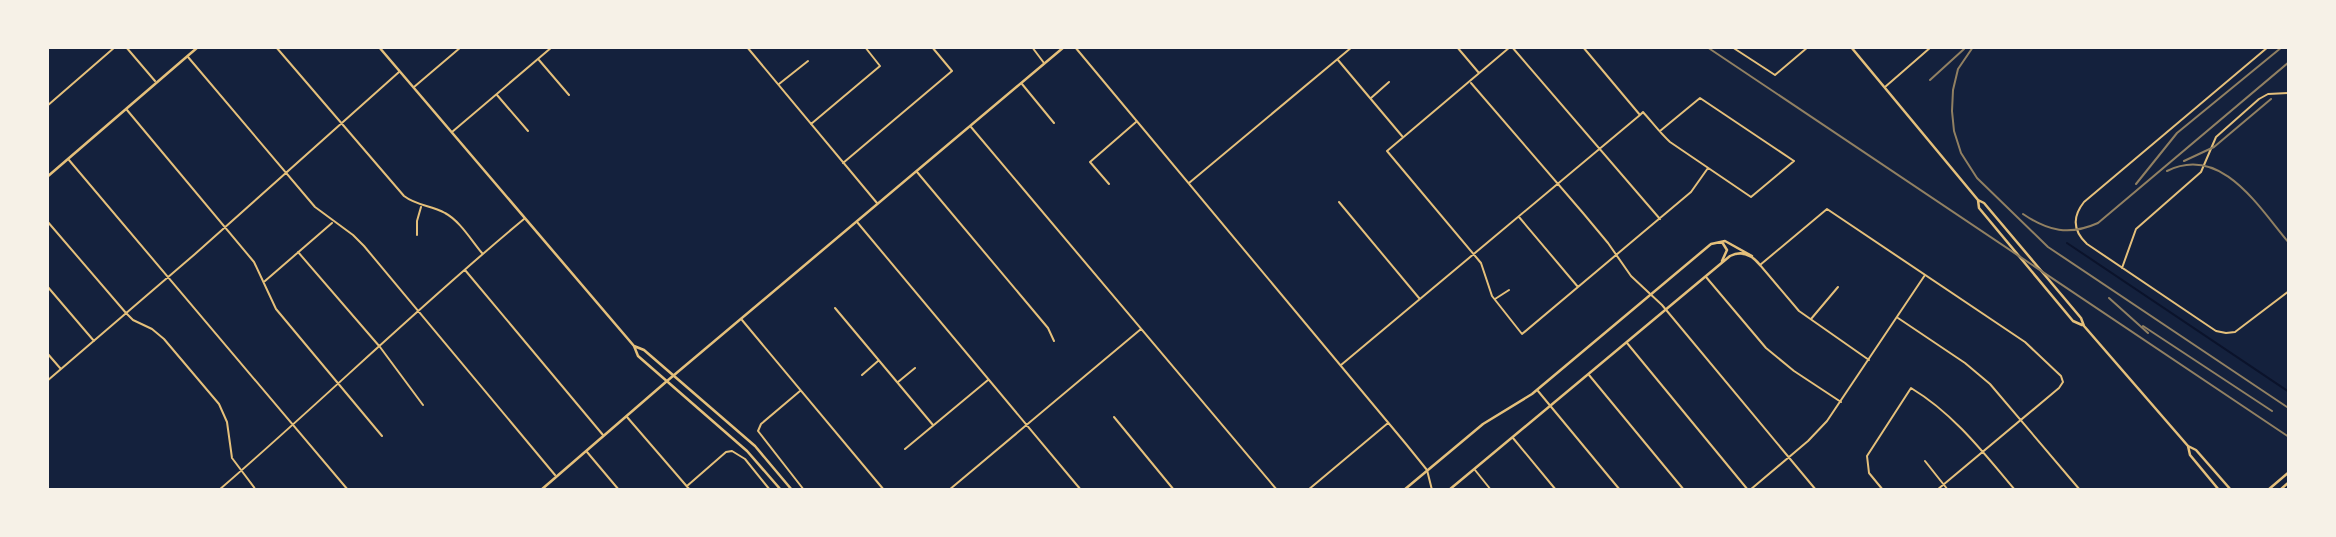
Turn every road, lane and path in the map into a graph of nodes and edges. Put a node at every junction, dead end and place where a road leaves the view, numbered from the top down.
1 (115, 47) edge
2 (126, 47) edge
3 (198, 47) edge
4 (276, 47) edge
5 (379, 47) edge
6 (461, 47) edge
7 (552, 47) edge
8 (747, 47) edge
9 (865, 47) edge
10 (932, 47) edge
11 (1032, 47) edge
12 (1064, 47) edge
13 (1075, 47) edge
14 (1352, 47) edge
15 (1457, 47) edge
16 (1511, 47) edge
17 (1583, 47) edge
18 (1732, 47) edge
19 (1808, 47) edge
20 (1851, 47) edge
21 (1931, 47) edge
22 (2268, 47) edge
23 (187, 56) junction
24 (538, 59) junction
25 (1337, 59) junction
26 (808, 61) dead end
27 (1045, 63) junction
28 (400, 71) junction
29 (1479, 73) junction
30 (1470, 81) junction
31 (1389, 82) dead end
32 (156, 83) junction
33 (1021, 83) junction
34 (778, 85) junction
35 (413, 88) junction
36 (1885, 88) junction
37 (2289, 93) edge
38 (496, 94) junction
39 (569, 95) dead end
40 (1370, 98) junction
41 (47, 106) edge
42 (126, 109) junction
43 (1640, 115) junction
44 (1137, 121) junction
45 (340, 123) junction
46 (1054, 123) dead end
47 (811, 124) junction
48 (970, 126) junction
49 (528, 131) dead end
50 (1660, 131) junction
51 (451, 133) junction
52 (1403, 137) junction
53 (1600, 149) junction
54 (68, 159) junction
55 (843, 163) junction
56 (1708, 168) junction
57 (917, 171) junction
58 (285, 172) junction
59 (47, 177) edge
60 (1189, 183) junction
61 (1109, 184) dead end
62 (1557, 184) junction
63 (1978, 200) junction
64 (1339, 202) dead end
65 (877, 204) junction
66 (421, 206) junction
67 (1518, 216) junction
68 (524, 219) junction
69 (1660, 219) junction
70 (47, 221) edge
71 (334, 222) junction
72 (857, 222) junction
73 (224, 226) junction
74 (417, 235) dead end
75 (1720, 241) junction
76 (298, 252) junction
77 (483, 254) junction
78 (1474, 254) junction
79 (1616, 256) junction
80 (1752, 256) junction
81 (1720, 264) junction
82 (1760, 265) junction
83 (2122, 268) junction
84 (464, 270) junction
85 (1925, 275) junction
86 (1705, 276) junction
87 (169, 277) junction
88 (264, 281) junction
89 (47, 286) edge
90 (1838, 287) dead end
91 (1578, 288) junction
92 (1509, 290) dead end
93 (2289, 290) edge
94 (1651, 295) junction
95 (1420, 299) junction
96 (1494, 300) junction
97 (835, 308) dead end
98 (1665, 309) junction
99 (418, 310) junction
100 (126, 313) junction
101 (1898, 317) junction
102 (741, 319) junction
103 (1810, 320) junction
104 (2084, 326) junction
105 (1141, 328) junction
106 (94, 341) junction
107 (1054, 341) dead end
108 (1626, 342) junction
109 (634, 346) junction
110 (380, 347) junction
111 (47, 353) edge
112 (1869, 360) junction
113 (879, 361) junction
114 (1340, 366) junction
115 (915, 368) dead end
116 (61, 369) junction
117 (1588, 374) junction
118 (862, 375) dead end
119 (673, 376) junction
120 (988, 379) junction
121 (47, 381) edge
122 (667, 381) junction
123 (897, 382) junction
124 (340, 384) junction
125 (1537, 390) junction
126 (801, 391) junction
127 (1841, 402) junction
128 (423, 405) dead end
129 (1550, 406) junction
130 (626, 416) junction
131 (1114, 417) dead end
132 (2021, 419) junction
133 (1388, 423) junction
134 (294, 425) junction
135 (933, 425) junction
136 (1027, 425) junction
137 (382, 436) dead end
138 (603, 436) junction
139 (1512, 437) junction
140 (2188, 446) junction
141 (905, 449) dead end
142 (586, 451) junction
143 (1983, 452) junction
144 (1789, 457) junction
145 (1924, 461) dead end
146 (1474, 469) junction
147 (1427, 470) junction
148 (240, 471) junction
149 (2289, 472) edge
150 (556, 477) junction
151 (2289, 482) edge
152 (1944, 484) junction
153 (687, 486) junction
154 (219, 490) edge
155 (256, 490) edge
156 (348, 490) edge
157 (541, 490) edge
158 (619, 490) edge
159 (690, 490) edge
160 (770, 490) edge
161 (781, 490) edge
162 (792, 490) edge
163 (804, 490) edge
164 (884, 490) edge
165 (950, 490) edge
166 (1081, 490) edge
167 (1174, 490) edge
168 (1277, 490) edge
169 (1308, 490) edge
170 (1404, 490) edge
171 (1432, 490) edge
172 (1449, 490) edge
173 (1491, 490) edge
174 (1556, 490) edge
175 (1620, 490) edge
176 (1684, 490) edge
177 (1749, 490) edge
178 (1816, 490) edge
179 (1883, 490) edge
180 (1937, 490) edge
181 (1948, 490) edge
182 (2015, 490) edge
183 (2080, 490) edge
184 (2219, 490) edge
185 (2231, 490) edge
186 (2268, 490) edge
187 (2280, 490) edge

1 - 41 street
2 - 32 street
3 - 23 main road
4 - 45 street
5 - 28 main road
6 - 35 street
7 - 24 street
8 - 34 street
9 - 47 street
10 - 55 street
11 - 27 street
12 - 27 main road
13 - 44 street
14 - 25 street
15 - 29 street
16 - 29 street
16 - 53 street
17 - 43 street
18 - 19 street
20 - 36 main road
21 - 36 street
22 - 83 street
23 - 32 main road
23 - 58 street
24 - 38 street
24 - 39 street
25 - 40 street
25 - 60 street
26 - 34 street
27 - 33 main road
28 - 35 main road
28 - 45 street
29 - 30 street
30 - 52 street
30 - 62 street
31 - 40 street
32 - 42 main road
33 - 46 street
33 - 48 main road
34 - 47 street
35 - 51 main road
36 - 63 main road
37 - 83 street
38 - 49 street
38 - 51 street
40 - 52 street
42 - 54 main road
42 - 73 street
43 - 50 street
43 - 53 street
44 - 60 street
44 - 61 street
45 - 58 street
45 - 66 street
47 - 55 street
48 - 57 main road
48 - 105 street
50 - 56 street
50 - 56 street
51 - 68 main road
52 - 78 street
53 - 62 street
53 - 69 street
54 - 59 main road
54 - 87 street
55 - 65 street
56 - 69 street
57 - 65 main road
57 - 107 street
58 - 71 street
58 - 73 street
60 - 114 street
62 - 67 street
62 - 79 street
63 - 104 main road
63 - 104 main road
64 - 95 street
65 - 72 main road
66 - 74 street
66 - 77 street
67 - 78 street
67 - 91 street
68 - 77 street
68 - 109 main road
69 - 79 street
70 - 100 street
71 - 76 street
71 - 99 street
72 - 102 main road
72 - 120 street
73 - 87 street
73 - 88 street
75 - 80 main road
75 - 81 main road
75 - 94 main road
76 - 88 street
76 - 110 street
77 - 84 street
78 - 95 street
78 - 96 street
79 - 91 street
79 - 94 street
80 - 81 main road
80 - 82 main road
81 - 86 main road
82 - 85 street
82 - 103 street
83 - 93 street
84 - 99 street
84 - 138 street
85 - 101 street
85 - 132 street
86 - 98 main road
86 - 127 street
87 - 100 street
87 - 134 street
88 - 124 street
89 - 106 street
90 - 103 street
91 - 96 street
92 - 96 street
94 - 98 street
94 - 125 main road
95 - 114 street
97 - 113 street
98 - 108 main road
98 - 144 street
99 - 110 street
99 - 150 street
100 - 106 street
100 - 148 street
101 - 112 street
101 - 132 street
102 - 119 main road
102 - 126 street
103 - 112 street
104 - 140 main road
105 - 136 street
105 - 168 street
106 - 116 street
108 - 117 main road
108 - 177 street
109 - 119 main road
109 - 122 main road
110 - 124 street
110 - 128 street
111 - 116 street
112 - 127 street
113 - 118 street
113 - 123 street
114 - 133 street
115 - 123 street
116 - 121 street
117 - 129 main road
117 - 176 street
119 - 122 main road
119 - 162 main road
120 - 135 street
120 - 136 street
122 - 130 main road
122 - 161 main road
123 - 135 street
124 - 134 street
124 - 137 street
125 - 129 street
125 - 147 main road
126 - 163 street
126 - 164 street
127 - 144 street
129 - 139 main road
129 - 175 street
130 - 138 main road
130 - 153 street
131 - 167 street
132 - 143 street
132 - 183 street
133 - 147 street
133 - 169 street
134 - 148 street
134 - 156 street
135 - 141 street
136 - 165 street
136 - 166 street
138 - 142 main road
139 - 146 main road
139 - 174 street
140 - 184 main road
140 - 185 main road
142 - 150 main road
142 - 158 street
143 - 152 street
143 - 179 street
143 - 182 street
144 - 177 street
144 - 178 street
145 - 152 street
146 - 172 main road
146 - 173 street
147 - 170 main road
147 - 171 street
148 - 154 street
148 - 155 street
149 - 186 main road
150 - 157 main road
151 - 187 main road
152 - 180 street
152 - 181 street
153 - 159 street
153 - 160 street

